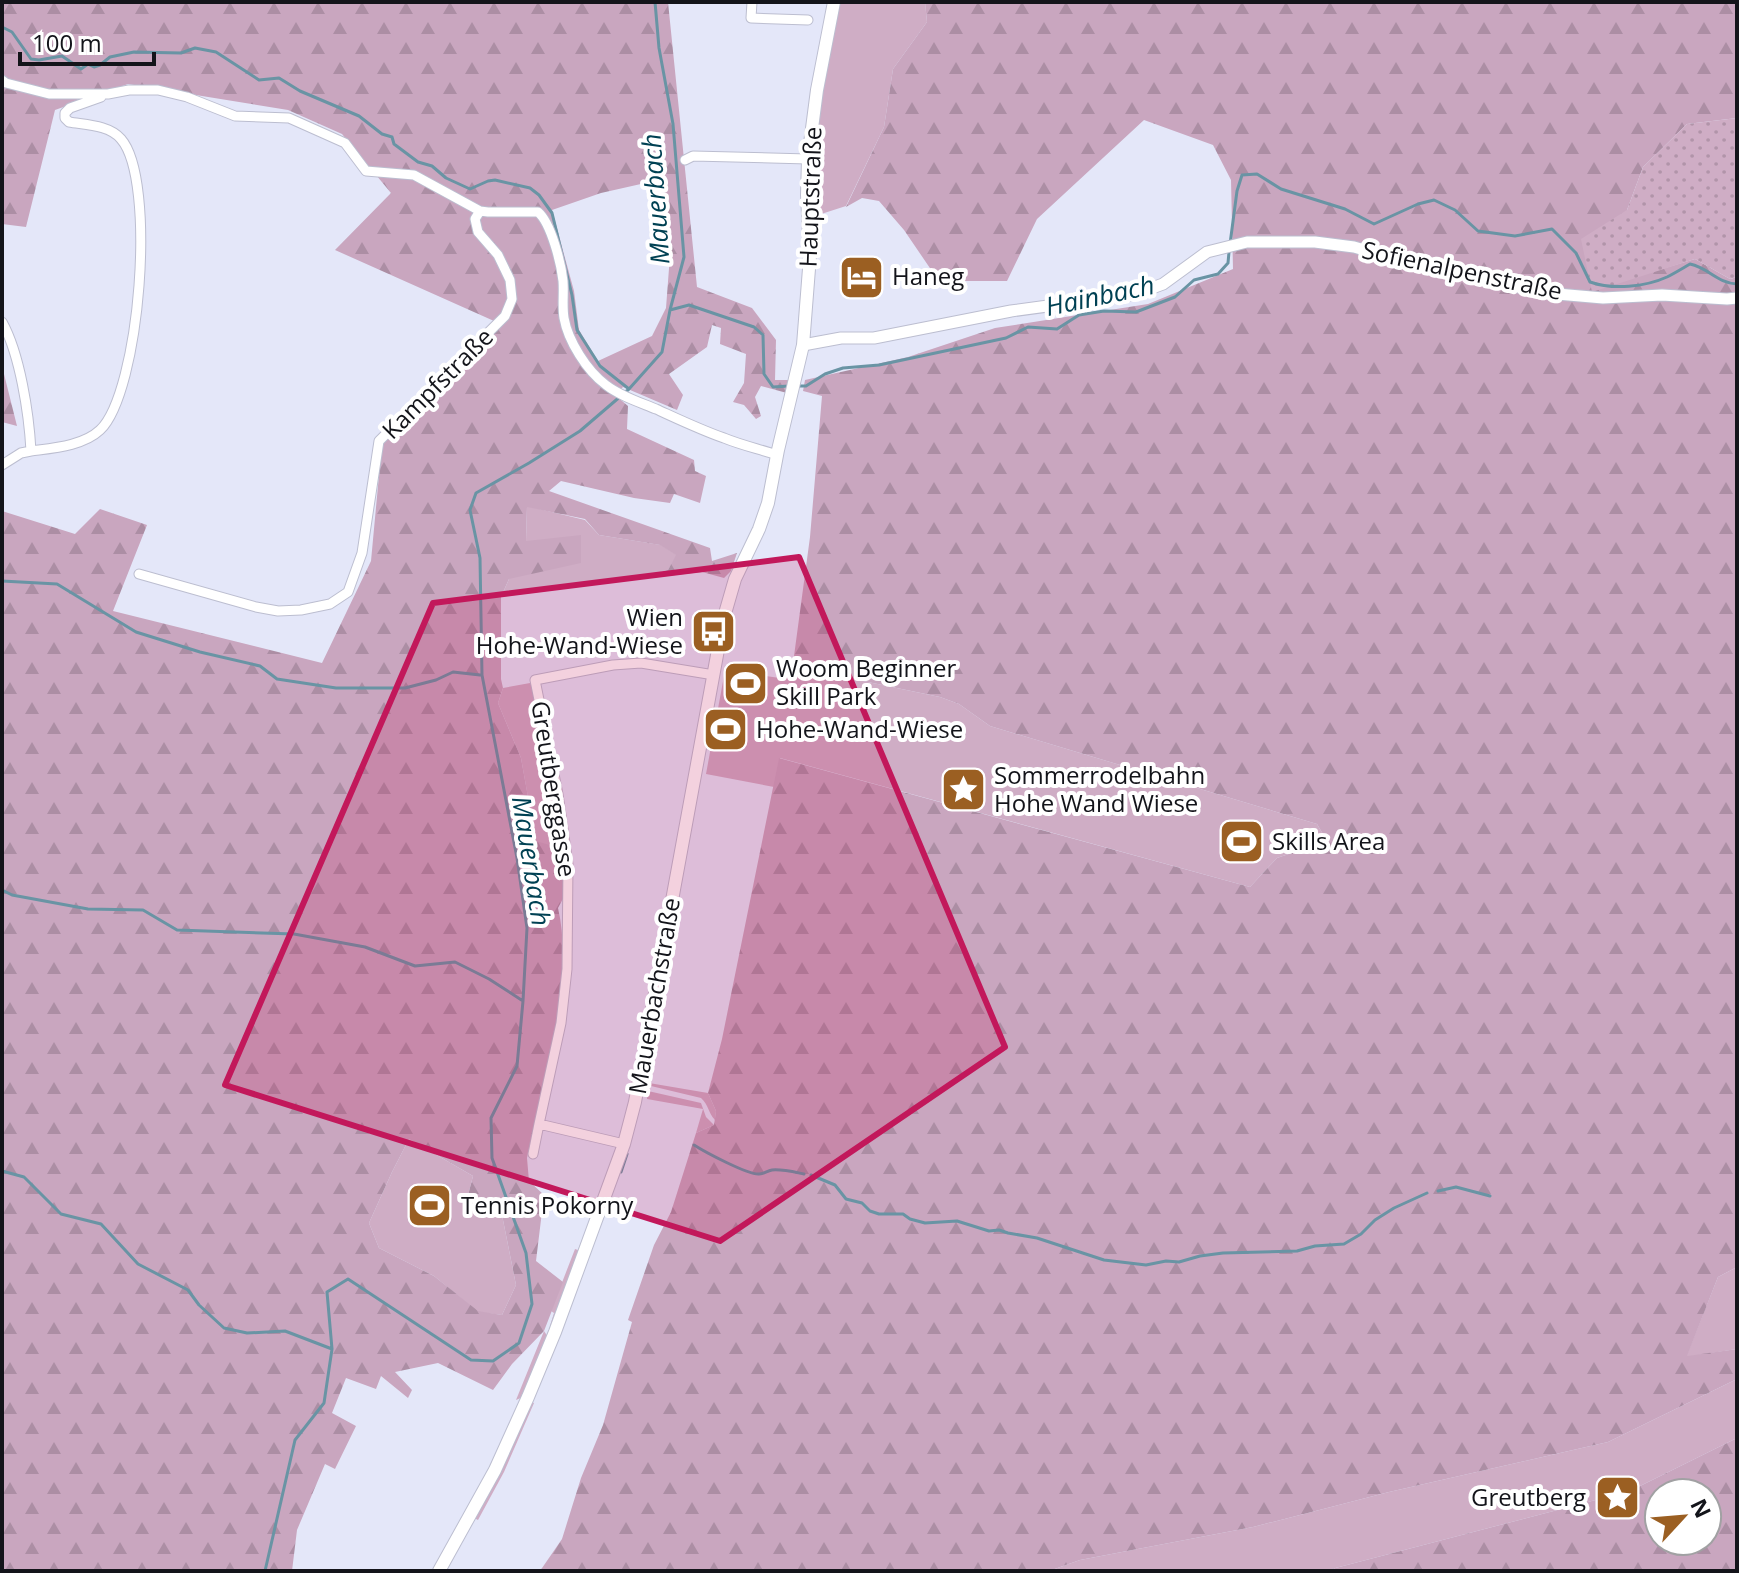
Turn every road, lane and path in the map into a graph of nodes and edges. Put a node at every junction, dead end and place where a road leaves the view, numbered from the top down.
1 (752, 2) edge
2 (834, 2) edge
3 (808, 20) dead end
4 (2, 80) edge
5 (108, 94) junction
6 (808, 159) junction
7 (685, 160) dead end
8 (480, 211) junction
9 (1737, 298) edge
10 (2, 322) edge
11 (803, 345) junction
12 (31, 451) junction
13 (777, 455) junction
14 (2, 465) edge
15 (139, 574) dead end
16 (714, 675) junction
17 (539, 1124) junction
18 (624, 1144) junction
19 (533, 1154) dead end
20 (439, 1571) edge

1 - 3 street
2 - 6 main road, Hauptstraße
4 - 5 street
5 - 8 street
5 - 12 street
6 - 7 street
6 - 11 main road, Hauptstraße
8 - 13 street
8 - 15 street, Kampfstraße
9 - 11 street, Sofienalpenstraße
10 - 12 street
11 - 13 main road, Mauerbachstraße
12 - 14 street
13 - 16 main road, Mauerbachstraße
16 - 17 street, Greutberggasse
16 - 18 main road, Mauerbachstraße
17 - 18 street
17 - 19 street, Greutberggasse
18 - 20 main road, Mauerbachstraße

